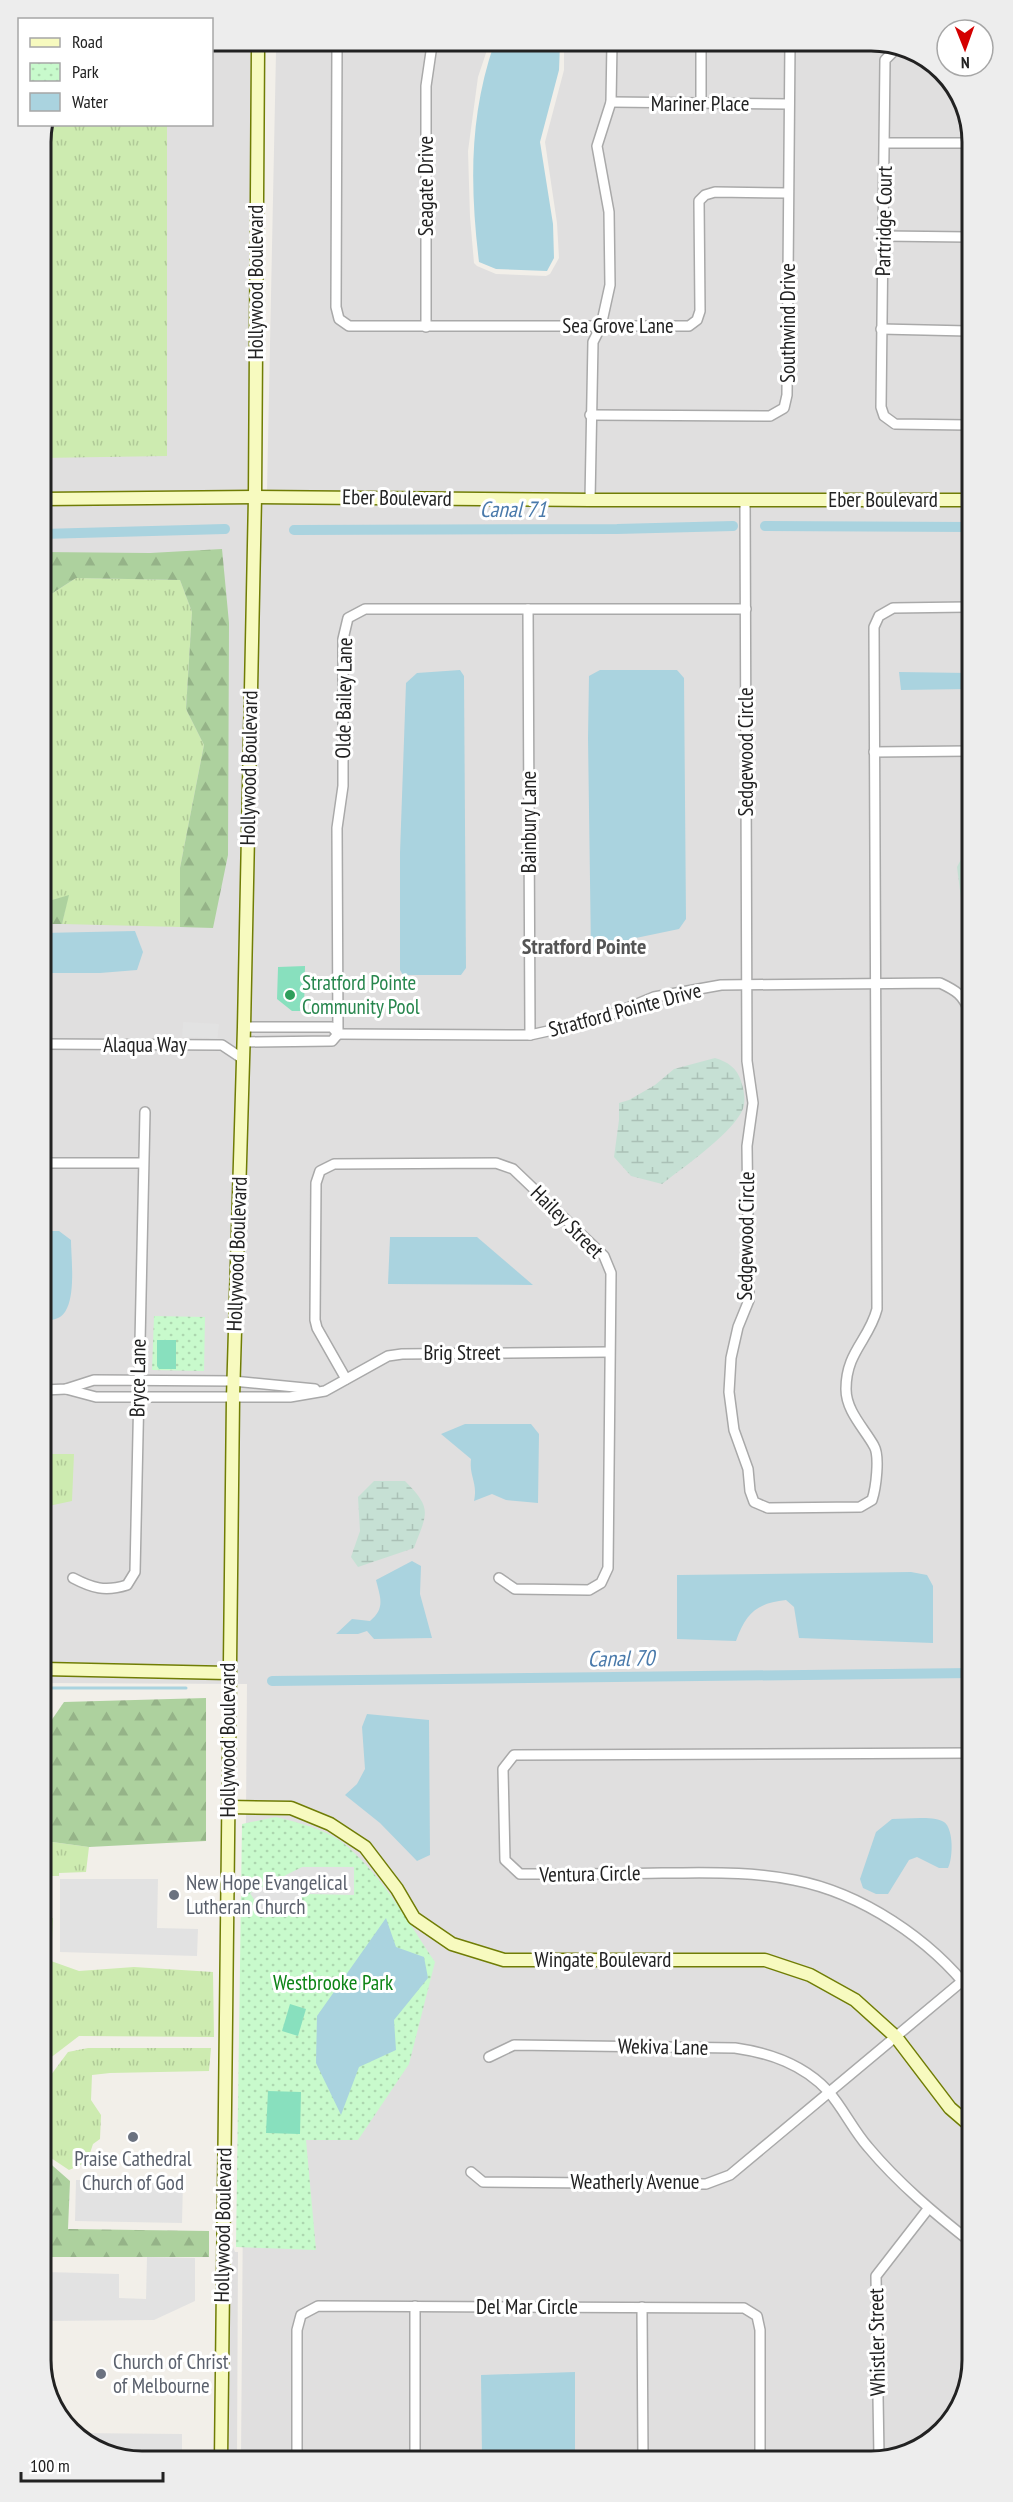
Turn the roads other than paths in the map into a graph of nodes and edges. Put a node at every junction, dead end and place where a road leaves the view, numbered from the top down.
1 (258, 51) edge
2 (337, 51) edge
3 (431, 51) edge
4 (612, 51) edge
5 (701, 51) edge
6 (790, 51) edge
7 (891, 54) edge
8 (611, 102) junction
9 (701, 103) junction
10 (789, 104) junction
11 (962, 142) edge
12 (886, 143) junction
13 (789, 193) junction
14 (883, 236) junction
15 (962, 237) edge
16 (601, 326) junction
17 (426, 327) junction
18 (881, 329) junction
19 (962, 332) edge
20 (590, 415) junction
21 (962, 425) edge
22 (255, 496) junction
23 (51, 499) edge
24 (745, 499) junction
25 (590, 500) junction
26 (962, 500) edge
27 (962, 607) edge
28 (528, 609) junction
29 (746, 609) junction
30 (962, 751) edge
31 (874, 752) junction
32 (875, 984) junction
33 (747, 985) junction
34 (962, 997) edge
35 (244, 1027) junction
36 (338, 1034) junction
37 (530, 1035) junction
38 (243, 1042) junction
39 (51, 1044) edge
40 (243, 1059) junction
41 (145, 1112) dead end
42 (51, 1163) edge
43 (142, 1163) junction
44 (609, 1352) junction
45 (346, 1379) junction
46 (139, 1380) junction
47 (233, 1381) junction
48 (66, 1389) junction
49 (51, 1390) edge
50 (325, 1391) junction
51 (138, 1397) junction
52 (233, 1398) junction
53 (73, 1578) dead end
54 (499, 1578) dead end
55 (51, 1669) edge
56 (228, 1673) junction
57 (962, 1753) edge
58 (228, 1807) junction
59 (962, 1981) joint
60 (896, 2037) junction
61 (489, 2057) dead end
62 (828, 2091) junction
63 (962, 2118) edge
64 (471, 2172) dead end
65 (928, 2209) junction
66 (962, 2235) edge
67 (415, 2306) junction
68 (642, 2307) junction
69 (879, 2450) edge
70 (221, 2451) edge
71 (297, 2451) edge
72 (415, 2451) edge
73 (643, 2451) edge
74 (760, 2451) edge

1 - 22 street, Hollywood Boulevard
2 - 17 street, Sea Grove Lane
3 - 17 street, Seagate Drive
4 - 8 street
5 - 9 street
6 - 10 street, Southwind Drive
7 - 12 street, Partridge Court
8 - 9 street, Mariner Place
8 - 16 street
9 - 10 street, Mariner Place
10 - 13 street, Southwind Drive
11 - 12 street
12 - 14 street, Partridge Court
13 - 16 street, Sea Grove Lane
13 - 20 street, Southwind Drive
14 - 15 street
14 - 18 street, Partridge Court
16 - 17 street, Sea Grove Lane
16 - 20 street
18 - 19 street
18 - 21 street, Partridge Court
20 - 25 street
22 - 23 street, Eber Boulevard
22 - 25 street, Eber Boulevard
22 - 35 street, Hollywood Boulevard
24 - 25 street, Eber Boulevard
24 - 26 street, Eber Boulevard
24 - 29 street, Sedgewood Circle
27 - 31 street, Sedgewood Circle
28 - 29 street, Olde Bailey Lane
28 - 36 street, Olde Bailey Lane
28 - 37 street, Bainbury Lane
29 - 33 street, Sedgewood Circle
30 - 31 street
31 - 32 street, Sedgewood Circle
32 - 33 street, Stratford Pointe Drive
32 - 33 street, Sedgewood Circle
32 - 34 street, Stratford Pointe Drive
33 - 37 street, Stratford Pointe Drive
35 - 36 street
35 - 38 street, Hollywood Boulevard
36 - 37 street, Stratford Pointe Drive
36 - 38 street
38 - 40 street, Hollywood Boulevard
39 - 40 street, Alaqua Way
40 - 47 street, Hollywood Boulevard
41 - 43 street, Bryce Lane
42 - 43 street
43 - 46 street, Bryce Lane
44 - 45 street, Brig Street
44 - 45 street, Hailey Street
44 - 54 street, Hailey Street
45 - 50 street, Brig Street
46 - 47 street
46 - 48 street
46 - 51 street, Bryce Lane
47 - 50 street
47 - 52 street, Hollywood Boulevard
48 - 49 street
48 - 51 street, Brig Street
50 - 52 street, Brig Street
51 - 52 street, Brig Street
51 - 53 street, Bryce Lane
52 - 56 street, Hollywood Boulevard
55 - 56 street
56 - 58 street, Hollywood Boulevard
57 - 59 street, Ventura Circle
58 - 60 street, Wingate Boulevard
58 - 70 street, Hollywood Boulevard
59 - 60 street, Weatherly Avenue
60 - 62 street, Weatherly Avenue
60 - 63 street, Wingate Boulevard
61 - 62 street, Wekiva Lane
62 - 64 street, Weatherly Avenue
62 - 65 street
65 - 66 street
65 - 69 street, Whistler Street
67 - 68 street, Del Mar Circle
67 - 71 street, Del Mar Circle
67 - 72 street
68 - 73 street
68 - 74 street, Del Mar Circle

